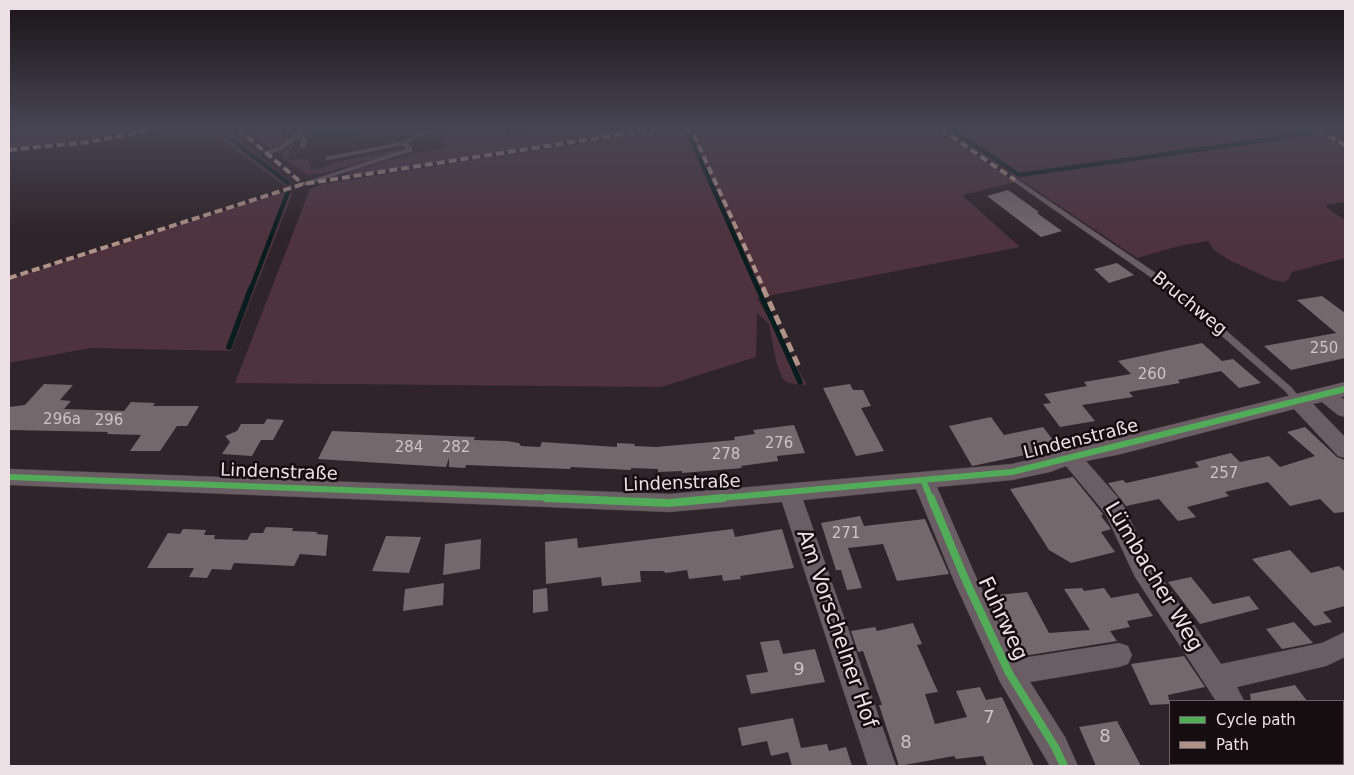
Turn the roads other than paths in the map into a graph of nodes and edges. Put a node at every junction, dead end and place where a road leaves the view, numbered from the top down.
1 (362, 165) edge
2 (1015, 180) dead end
3 (303, 184) dead end
4 (1345, 389) edge
5 (1324, 394) junction
6 (1298, 401) junction
7 (1345, 410) edge
8 (1345, 450) edge
9 (1070, 456) junction
10 (9, 477) edge
11 (923, 480) junction
12 (790, 493) junction
13 (1345, 644) edge
14 (1120, 655) dead end
15 (1009, 673) junction
16 (1214, 678) junction
17 (1230, 700) edge
18 (882, 766) edge
19 (1064, 766) edge

1 - 3 lane
2 - 6 lane, Bruchweg
4 - 5 street, Lindenstraße
5 - 6 street, Lindenstraße
5 - 7 street
6 - 8 street, Bruchweg
6 - 9 street, Lindenstraße
9 - 11 street, Lindenstraße
9 - 16 street, Lümbacher Weg
10 - 12 street, Lindenstraße
11 - 12 street, Lindenstraße
11 - 15 street, Fuhrweg
12 - 18 street, Am Vorschelner Hof
13 - 16 street
14 - 15 street, Fuhrweg
15 - 19 street, Fuhrweg
16 - 17 street, Lümbacher Weg

